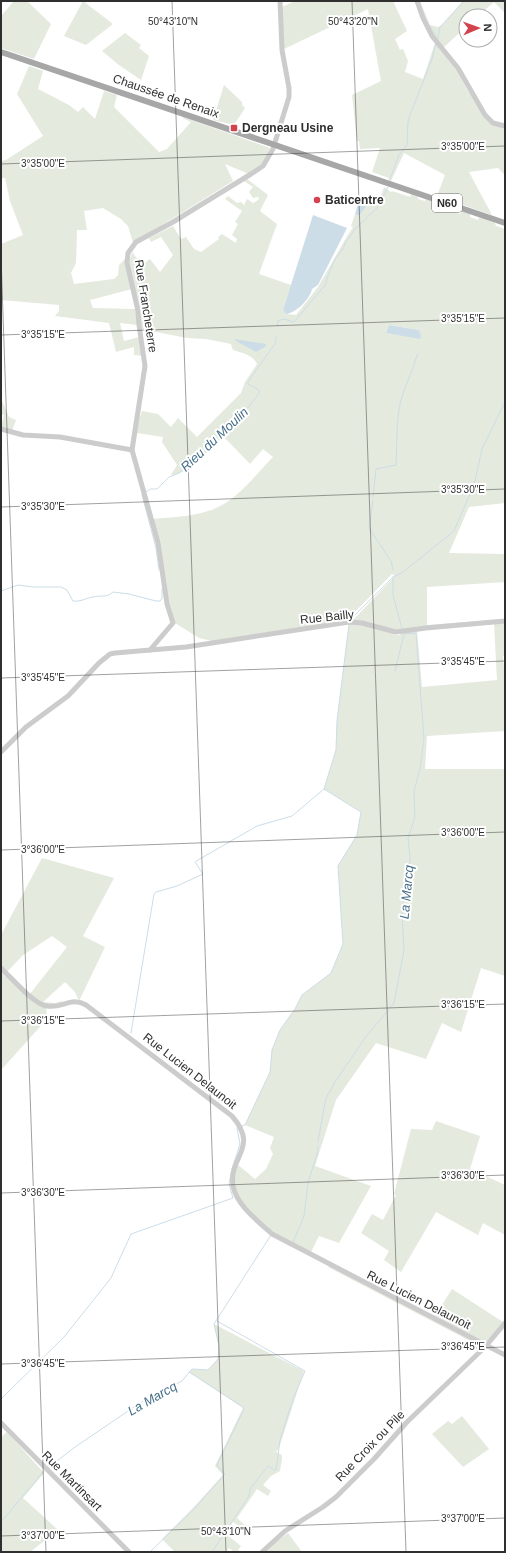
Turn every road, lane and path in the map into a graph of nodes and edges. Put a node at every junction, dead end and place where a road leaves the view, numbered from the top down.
1 (280, 1) edge
2 (417, 1) edge
3 (1, 52) edge
4 (505, 126) edge
5 (275, 145) junction
6 (505, 222) edge
7 (1, 428) edge
8 (132, 450) junction
9 (505, 621) edge
10 (150, 650) junction
11 (1, 752) edge
12 (1, 968) edge
13 (505, 1323) edge
14 (486, 1346) junction
15 (505, 1355) edge
16 (1, 1423) edge
17 (129, 1552) edge
18 (262, 1552) edge

1 - 5 street, Rue Francheterre
2 - 4 street
3 - 5 main road, Chaussée de Renaix / N60
5 - 6 main road, Chaussée de Renaix / N60
5 - 8 street, Rue Francheterre
7 - 8 street
8 - 10 street, Rue Francheterre
9 - 10 street, Rue Bailly
10 - 11 street, Rue Bailly
12 - 14 street, Rue Lucien Delaunoit
13 - 14 street, Rue Croix ou Pile
14 - 15 street, Rue Lucien Delaunoit
14 - 18 street, Rue Croix ou Pile
16 - 17 street, Rue Martinsart

